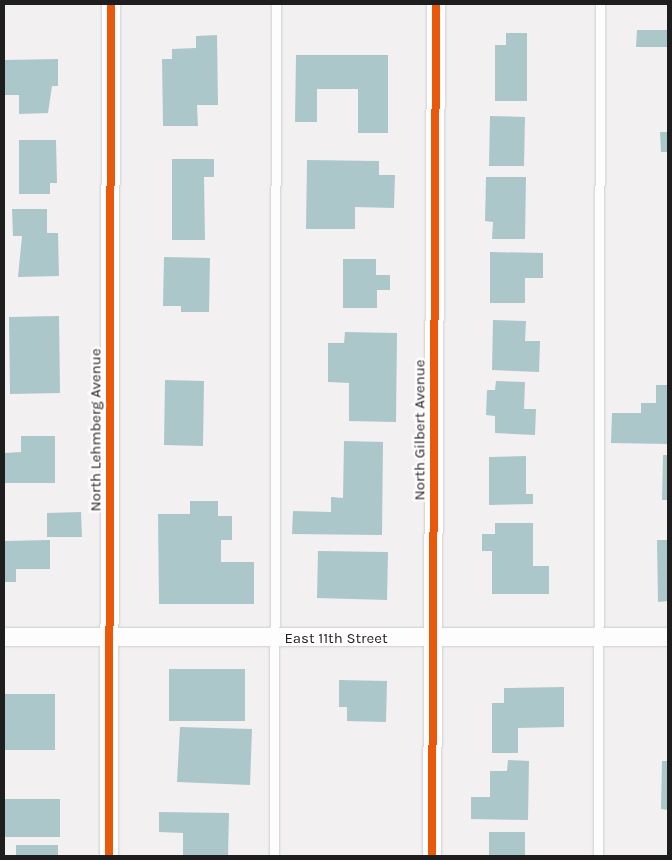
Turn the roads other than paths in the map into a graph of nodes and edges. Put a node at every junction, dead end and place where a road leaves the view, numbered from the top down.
1 (111, 4) edge
2 (276, 4) edge
3 (436, 4) edge
4 (600, 4) edge
5 (668, 637) edge
6 (4, 638) edge
7 (110, 638) junction
8 (599, 638) junction
9 (274, 639) junction
10 (433, 640) junction
11 (109, 856) edge
12 (274, 856) edge
13 (432, 856) edge
14 (598, 856) edge

1 - 7 street, North Lehmberg Avenue
2 - 9 lane
3 - 10 street, North Gilbert Avenue
4 - 8 lane
5 - 8 street, East 11th Street
6 - 7 street, East 11th Street
7 - 9 street, East 11th Street
7 - 11 street, North Lehmberg Avenue
8 - 10 street, East 11th Street
8 - 14 lane
9 - 10 street, East 11th Street
9 - 12 lane
10 - 13 street, North Gilbert Avenue

